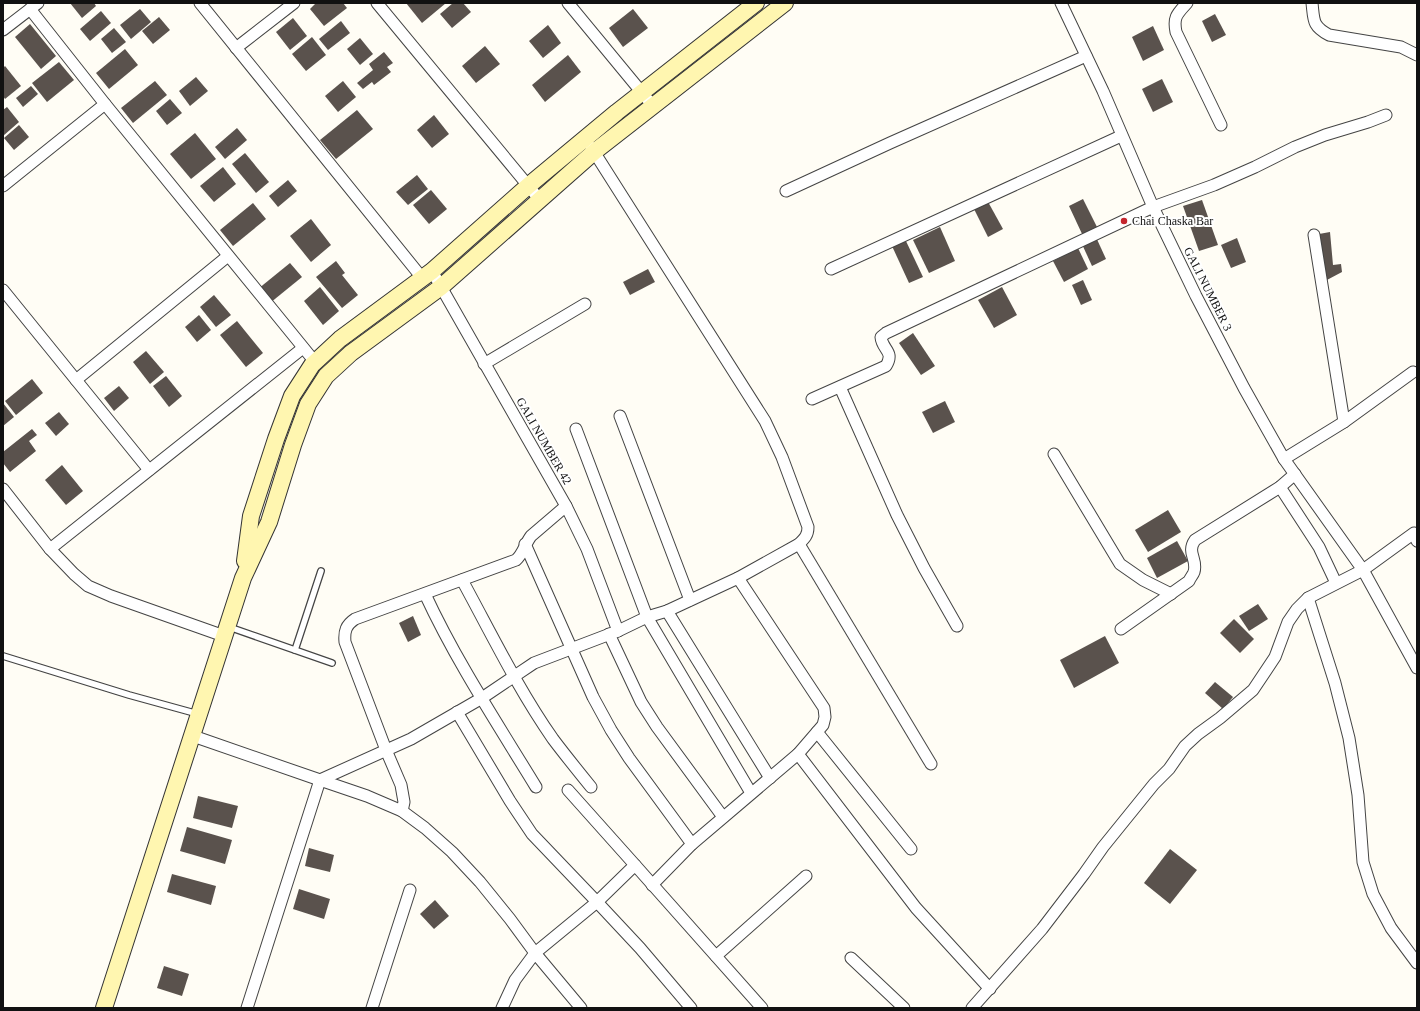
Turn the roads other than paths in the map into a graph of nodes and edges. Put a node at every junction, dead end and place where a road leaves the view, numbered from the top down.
1 (200, 3) edge
2 (294, 3) edge
3 (377, 3) edge
4 (568, 3) edge
5 (756, 3) edge
6 (784, 3) edge
7 (1061, 3) edge
8 (1187, 3) edge
9 (1312, 3) edge
10 (34, 6) edge
11 (3, 30) edge
12 (236, 48) junction
13 (1417, 55) edge
14 (1086, 56) junction
15 (643, 92) junction
16 (106, 104) junction
17 (653, 106) junction
18 (1386, 115) dead end
19 (1221, 125) dead end
20 (1121, 136) junction
21 (585, 138) junction
22 (594, 152) junction
23 (3, 186) edge
24 (528, 186) junction
25 (786, 191) dead end
26 (540, 200) junction
27 (1153, 207) junction
28 (1314, 235) dead end
29 (228, 256) junction
30 (831, 269) dead end
31 (428, 275) junction
32 (441, 287) junction
33 (3, 290) edge
34 (585, 304) dead end
35 (303, 348) junction
36 (315, 362) junction
37 (484, 364) junction
38 (1412, 372) dead end
39 (76, 380) junction
40 (840, 387) junction
41 (812, 399) dead end
42 (620, 416) dead end
43 (1344, 422) junction
44 (576, 429) dead end
45 (1054, 454) dead end
46 (1284, 459) junction
47 (149, 470) junction
48 (1296, 474) junction
49 (1280, 487) junction
50 (3, 489) edge
51 (566, 506) junction
52 (1417, 541) edge
53 (525, 544) junction
54 (800, 544) junction
55 (50, 549) junction
56 (1363, 570) junction
57 (321, 571) dead end
58 (243, 578) junction
59 (738, 578) junction
60 (462, 580) junction
61 (1336, 583) junction
62 (425, 594) junction
63 (1171, 594) junction
64 (1308, 598) junction
65 (690, 600) junction
66 (667, 611) junction
67 (647, 617) junction
68 (957, 626) dead end
69 (1121, 629) dead end
70 (226, 631) junction
71 (613, 632) junction
72 (572, 648) junction
73 (295, 650) junction
74 (3, 656) edge
75 (332, 663) dead end
76 (1417, 668) edge
77 (514, 675) junction
78 (482, 698) junction
79 (457, 712) junction
80 (199, 714) junction
81 (817, 732) junction
82 (193, 736) junction
83 (386, 750) junction
84 (798, 754) junction
85 (931, 764) dead end
86 (770, 778) junction
87 (320, 780) junction
88 (536, 787) dead end
89 (590, 787) dead end
90 (568, 790) dead end
91 (751, 793) junction
92 (402, 811) junction
93 (723, 817) junction
94 (692, 844) junction
95 (910, 849) dead end
96 (635, 865) junction
97 (806, 876) dead end
98 (652, 885) junction
99 (410, 890) dead end
100 (597, 902) junction
101 (535, 954) junction
102 (716, 956) junction
103 (851, 958) dead end
104 (1417, 963) edge
105 (990, 989) junction
106 (104, 1008) edge
107 (247, 1008) edge
108 (372, 1008) edge
109 (502, 1008) edge
110 (581, 1008) edge
111 (691, 1008) edge
112 (762, 1008) edge
113 (904, 1008) edge
114 (972, 1008) edge

1 - 12 street, GALI NUMBER 42
2 - 12 street
3 - 24 street
4 - 15 street
5 - 15 street
6 - 17 street
7 - 14 street, GALI NUMBER 3
8 - 19 street
9 - 13 street
10 - 11 street
10 - 16 street
12 - 31 street, GALI NUMBER 42
14 - 20 street, GALI NUMBER 3
14 - 25 street
15 - 17 street
15 - 21 street
16 - 23 street
16 - 29 street
17 - 22 street
18 - 27 street
20 - 27 street, GALI NUMBER 3
20 - 30 street
21 - 22 street
21 - 24 street
22 - 26 street
22 - 54 street
24 - 26 street
24 - 31 street
26 - 32 street
27 - 40 street
27 - 46 street, GALI NUMBER 3
28 - 43 street
29 - 35 street
29 - 39 street
31 - 32 street, GALI NUMBER 42
31 - 36 street
32 - 37 street, GALI NUMBER 42
32 - 58 street
33 - 39 street
34 - 37 street
35 - 36 street
35 - 47 street
36 - 58 street
37 - 51 street, GALI NUMBER 42
38 - 43 street
39 - 47 street
40 - 41 street
40 - 68 street
42 - 65 street
43 - 46 street
44 - 67 street
45 - 63 street
46 - 48 street, GALI NUMBER 3
47 - 55 street
48 - 49 street
48 - 56 street, GALI NUMBER 3
49 - 61 street
49 - 63 street
50 - 55 street
51 - 53 street
51 - 71 street, GALI NUMBER 42
52 - 56 street
53 - 60 street
53 - 72 street
54 - 59 street
54 - 85 street
55 - 70 street
56 - 61 street
56 - 76 street, GALI NUMBER 3
57 - 73 lane
58 - 70 street
59 - 65 street
59 - 81 street
60 - 62 street
60 - 77 street
61 - 64 street
62 - 78 street
62 - 83 street
63 - 69 street
64 - 104 street
64 - 105 street
65 - 66 street
66 - 67 street
66 - 86 street
67 - 71 street
67 - 91 street
70 - 73 lane
70 - 80 street
71 - 72 street
71 - 93 street, GALI NUMBER 42
72 - 77 street
72 - 94 street
73 - 75 lane
74 - 80 lane
77 - 78 street
77 - 89 street
78 - 79 street
78 - 88 street
79 - 83 street
79 - 100 street
80 - 82 street
81 - 84 street
81 - 95 street
82 - 87 street
82 - 106 street
83 - 87 street
83 - 92 street
84 - 86 street
84 - 105 street
86 - 91 street
87 - 92 street
87 - 107 street
90 - 96 street
91 - 93 street
92 - 101 street
93 - 94 street
94 - 98 street
96 - 98 street
96 - 100 street
97 - 102 street
98 - 102 street
99 - 108 street
100 - 101 street
100 - 111 street
101 - 109 street
101 - 110 street
102 - 112 street
103 - 113 street
105 - 114 street

